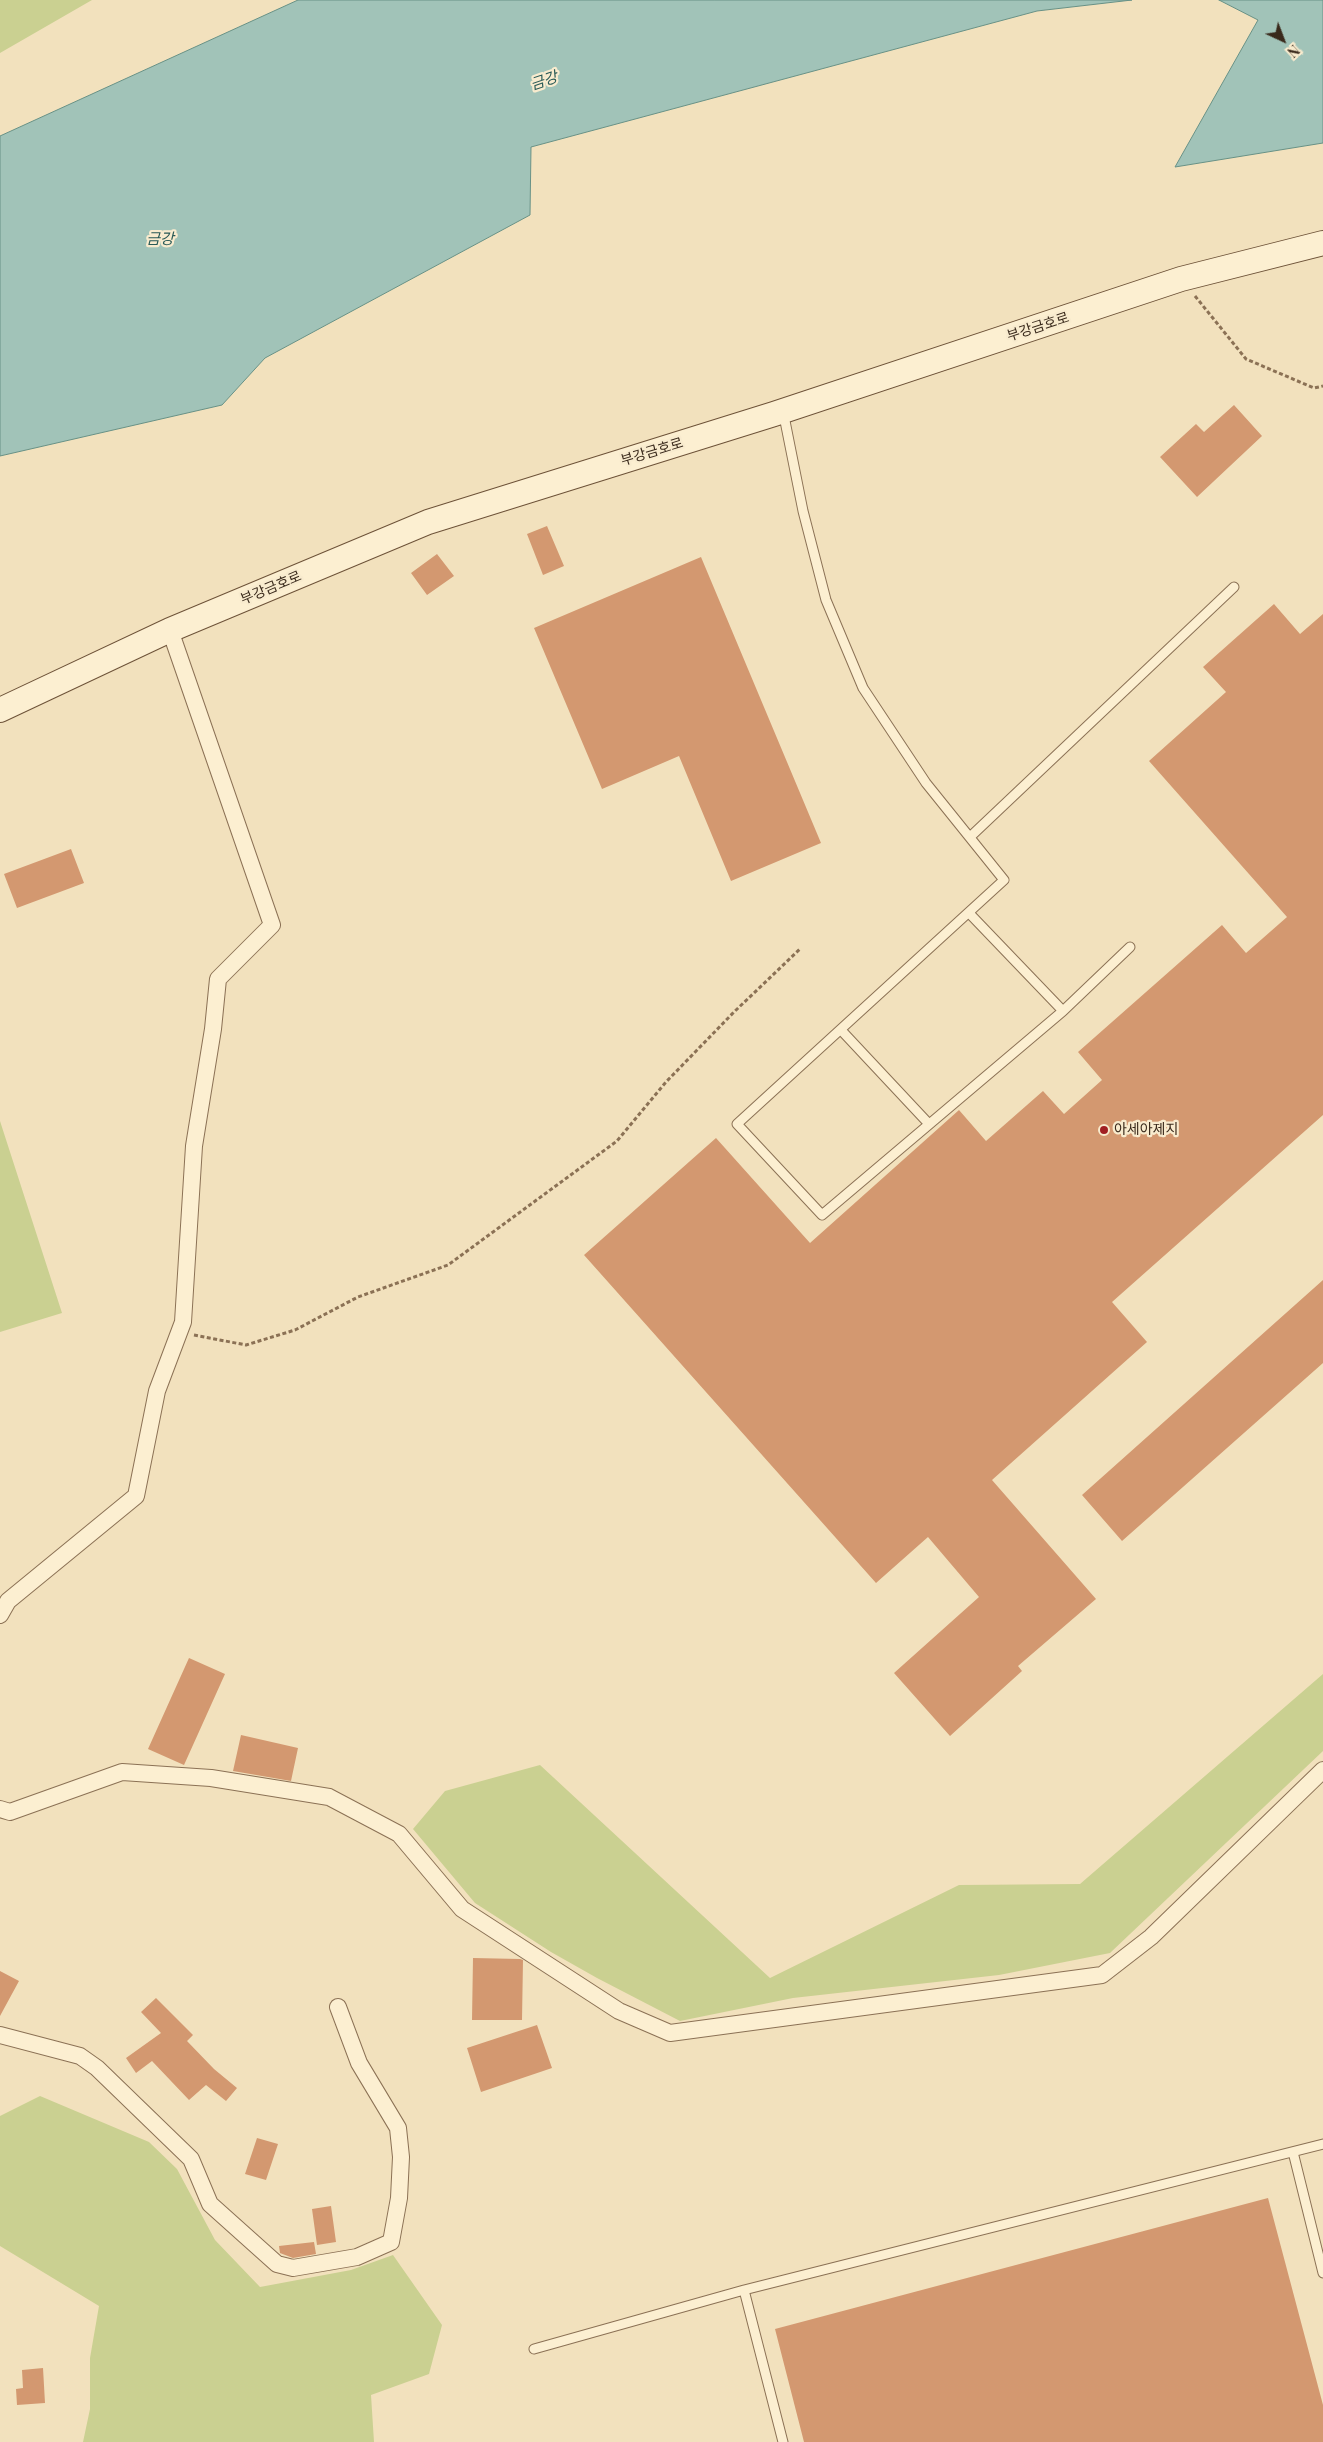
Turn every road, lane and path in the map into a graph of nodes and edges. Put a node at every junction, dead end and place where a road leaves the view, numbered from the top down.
1 (1323, 243) edge
2 (1181, 279) junction
3 (1323, 386) edge
4 (783, 410) junction
5 (1234, 587) dead end
6 (170, 630) junction
7 (0, 710) edge
8 (970, 837) junction
9 (968, 912) junction
10 (1130, 947) dead end
11 (801, 948) dead end
12 (1063, 1011) junction
13 (841, 1030) junction
14 (929, 1124) junction
15 (179, 1332) junction
16 (0, 1614) edge
17 (1323, 1770) edge
18 (0, 1809) edge
19 (338, 2007) dead end
20 (0, 2035) edge
21 (1323, 2144) edge
22 (1293, 2152) junction
23 (1323, 2273) edge
24 (744, 2290) junction
25 (534, 2349) dead end
26 (783, 2442) edge

1 - 2 street, 부강금호로
2 - 3 path
2 - 4 street, 부강금호로
4 - 6 street, 부강금호로
4 - 8 lane
5 - 8 lane
6 - 7 street, 부강금호로
6 - 15 street
8 - 9 lane
9 - 12 lane
9 - 13 lane
10 - 12 lane
11 - 15 path
12 - 14 lane
13 - 14 lane
13 - 14 lane
15 - 16 street
17 - 18 street
19 - 20 street
21 - 22 lane
22 - 23 lane
22 - 24 lane
24 - 25 lane
24 - 26 lane

